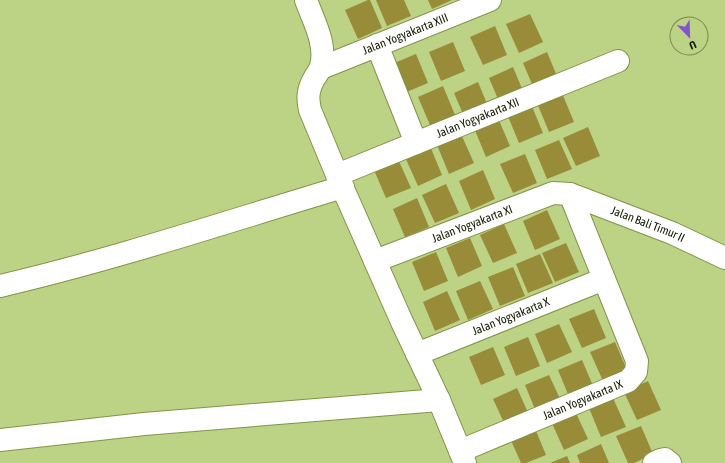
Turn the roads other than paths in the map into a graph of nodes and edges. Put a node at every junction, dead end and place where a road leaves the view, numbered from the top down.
1 (306, 0) edge
2 (490, 0) edge
3 (377, 45) junction
4 (618, 61) dead end
5 (321, 68) junction
6 (416, 143) junction
7 (340, 181) junction
8 (570, 194) junction
9 (725, 258) edge
10 (375, 261) junction
11 (604, 279) junction
12 (0, 286) edge
13 (417, 354) junction
14 (439, 400) junction
15 (0, 440) edge
16 (463, 457) edge
17 (654, 463) edge
18 (670, 463) edge

1 - 5 street
2 - 3 street, Jalan Yogyakarta XIII
3 - 5 street, Jalan Yogyakarta XIII
3 - 6 street
4 - 6 street, Jalan Yogyakarta XII
5 - 7 street
6 - 7 street, Jalan Yogyakarta XII
7 - 10 street
7 - 12 street, Jalan Yogyakarta XII
8 - 9 street, Jalan Bali Timur II
8 - 10 street, Jalan Yogyakarta XI
8 - 11 street, Jalan Yogyakarta IX
10 - 13 street
11 - 13 street, Jalan Yogyakarta X
11 - 16 street, Jalan Yogyakarta IX
13 - 14 street
14 - 15 street
14 - 16 street
17 - 18 street

